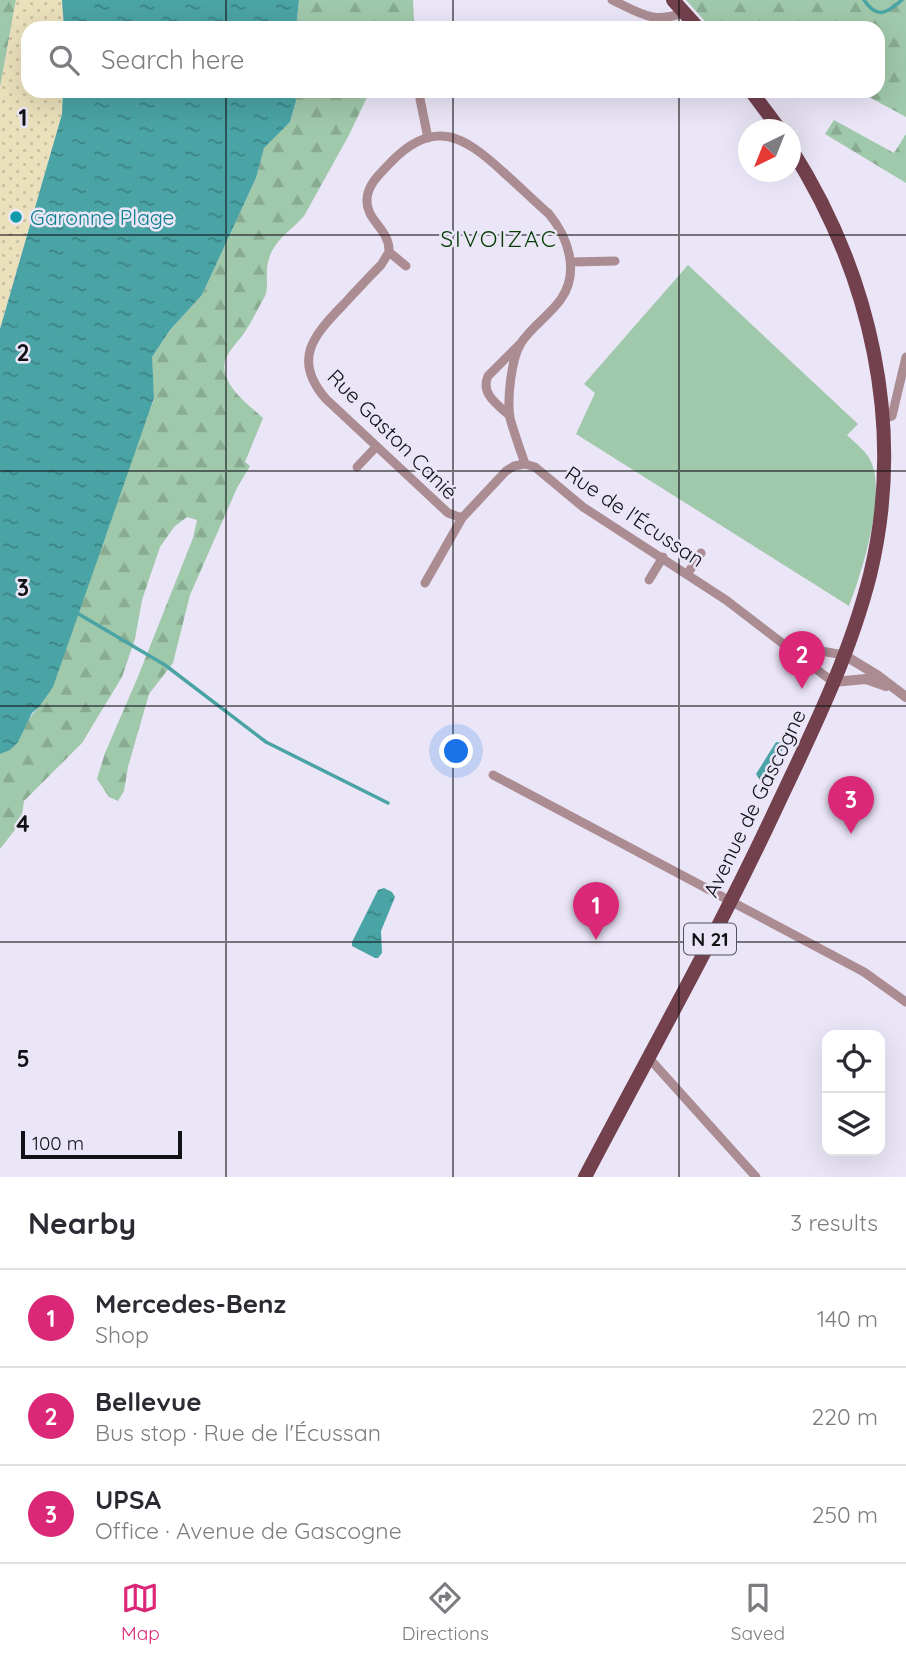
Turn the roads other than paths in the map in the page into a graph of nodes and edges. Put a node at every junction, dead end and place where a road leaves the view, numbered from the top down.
1 (612, 0) edge
2 (673, 0) edge
3 (684, 12) junction
4 (692, 21) edge
5 (420, 98) edge
6 (756, 98) edge
7 (771, 119) edge
8 (428, 138) junction
9 (801, 164) edge
10 (389, 252) junction
11 (615, 261) dead end
12 (570, 262) junction
13 (406, 266) dead end
14 (520, 344) junction
15 (906, 357) edge
16 (510, 416) junction
17 (884, 419) junction
18 (376, 447) junction
19 (525, 464) junction
20 (357, 467) dead end
21 (462, 517) junction
22 (701, 552) dead end
23 (663, 557) junction
24 (688, 573) junction
25 (649, 580) dead end
26 (425, 583) dead end
27 (784, 645) junction
28 (844, 655) junction
29 (833, 682) junction
30 (902, 694) edge
31 (494, 775) dead end
32 (730, 902) junction
33 (906, 1002) edge
34 (648, 1057) junction
35 (589, 1175) edge
36 (756, 1177) edge

1 - 3 street
2 - 3 main road
3 - 4 main road
5 - 8 street
6 - 7 main road
8 - 10 street
8 - 12 street
9 - 17 main road, Avenue de Gascogne / N 21
10 - 13 street
10 - 18 street, Rue Gaston Canié
11 - 12 street
12 - 14 street
14 - 16 street
14 - 16 street
15 - 17 street
16 - 19 street
17 - 28 main road, Avenue de Gascogne / N 21
18 - 20 street
18 - 21 street, Rue Gaston Canié
19 - 21 street
19 - 23 street, Rue de l'Écussan
21 - 26 street
22 - 24 street
23 - 24 street, Rue de l'Écussan
23 - 25 street
24 - 27 street, Rue de l'Écussan
27 - 28 street, Rue de l'Écussan
27 - 29 street, Rue de l'Écussan
28 - 29 main road, Avenue de Gascogne / N 21
28 - 30 street
29 - 30 street
29 - 32 main road, Avenue de Gascogne / N 21
31 - 32 street
32 - 33 street
32 - 34 main road, Avenue de Gascogne / N 21
34 - 35 main road, Avenue de Gascogne / N 21
34 - 36 street

